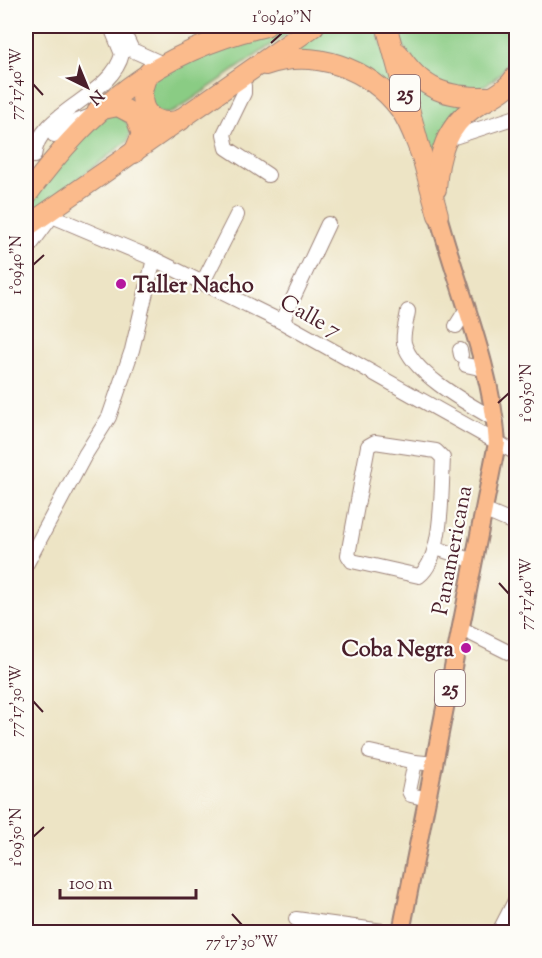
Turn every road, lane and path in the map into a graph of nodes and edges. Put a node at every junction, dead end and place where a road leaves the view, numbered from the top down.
1 (118, 26) edge
2 (126, 26) edge
3 (226, 26) edge
4 (266, 26) edge
5 (314, 26) edge
6 (387, 29) edge
7 (159, 66) junction
8 (246, 74) junction
9 (516, 76) edge
10 (495, 97) junction
11 (95, 113) junction
12 (516, 117) edge
13 (182, 120) junction
14 (445, 140) junction
15 (134, 153) junction
16 (421, 154) junction
17 (30, 162) edge
18 (268, 176) dead end
19 (26, 196) edge
20 (49, 215) junction
21 (237, 215) dead end
22 (438, 215) junction
23 (328, 224) dead end
24 (26, 227) edge
25 (26, 251) edge
26 (154, 259) junction
27 (203, 282) junction
28 (466, 309) junction
29 (408, 311) dead end
30 (282, 322) junction
31 (484, 369) junction
32 (496, 420) junction
33 (497, 443) junction
34 (516, 453) edge
35 (483, 510) junction
36 (516, 525) edge
37 (436, 548) junction
38 (474, 561) junction
39 (26, 565) edge
40 (460, 628) junction
41 (516, 656) edge
42 (370, 752) dead end
43 (415, 762) junction
44 (435, 764) junction
45 (428, 799) junction
46 (516, 899) edge
47 (296, 919) dead end
48 (390, 933) edge
49 (401, 933) edge
50 (499, 933) edge

1 - 17 street
2 - 7 street
3 - 7 highway
4 - 7 highway
5 - 8 highway
6 - 10 highway
6 - 16 highway, Panamericana / 25
7 - 11 highway
7 - 13 highway
8 - 13 highway
8 - 16 highway
8 - 18 street
9 - 10 highway, Panamericana
10 - 14 highway, Panamericana
11 - 15 highway
11 - 17 street
11 - 19 highway
12 - 14 street
13 - 15 highway
14 - 22 highway, Panamericana
15 - 20 highway
16 - 22 highway, Panamericana / 25
20 - 24 highway
20 - 25 street
20 - 26 street, Calle 7
21 - 27 street
22 - 28 main road, Panamericana / 25
23 - 30 street
26 - 27 street, Calle 7
26 - 39 street
27 - 30 street, Calle 7
28 - 31 main road, Panamericana / 25
28 - 31 street
29 - 32 street
30 - 33 street, Calle 7
31 - 32 main road, Panamericana / 25
32 - 33 main road, Panamericana / 25
33 - 34 street, Calle 7
33 - 35 main road, Panamericana / 25
35 - 36 street
35 - 38 main road, Panamericana / 25
37 - 37 street
37 - 38 street
38 - 40 main road, Panamericana / 25
40 - 41 street
40 - 44 main road, Panamericana / 25
42 - 43 street
43 - 44 street
43 - 45 street
44 - 45 main road, Panamericana / 25
45 - 49 main road, Panamericana / 25
46 - 50 street
47 - 48 street

